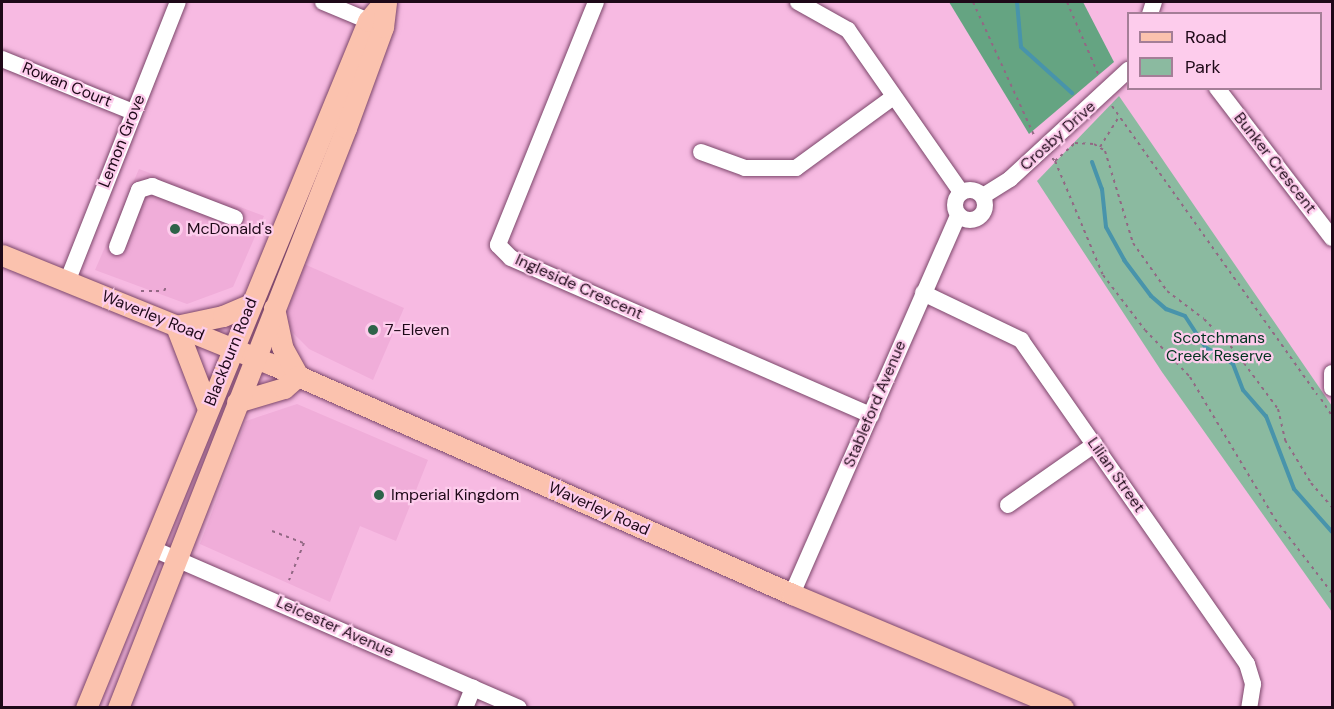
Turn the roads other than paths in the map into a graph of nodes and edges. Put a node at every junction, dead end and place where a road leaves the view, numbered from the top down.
1 (178, 2) edge
2 (323, 2) edge
3 (385, 2) edge
4 (596, 2) edge
5 (798, 2) edge
6 (376, 24) junction
7 (2, 59) edge
8 (1127, 71) edge
9 (352, 85) junction
10 (1218, 90) edge
11 (892, 98) junction
12 (133, 112) junction
13 (701, 152) dead end
14 (961, 192) junction
15 (983, 196) junction
16 (958, 214) junction
17 (235, 218) dead end
18 (278, 234) junction
19 (1332, 238) edge
20 (300, 243) junction
21 (117, 247) dead end
22 (2, 255) edge
23 (67, 282) junction
24 (923, 293) junction
25 (251, 304) junction
26 (274, 307) junction
27 (176, 326) junction
28 (233, 348) junction
29 (255, 357) junction
30 (1332, 373) edge
31 (298, 376) junction
32 (1332, 388) edge
33 (237, 402) junction
34 (208, 409) junction
35 (871, 415) junction
36 (1095, 444) junction
37 (1008, 505) dead end
38 (151, 549) junction
39 (176, 558) junction
40 (792, 594) junction
41 (473, 688) junction
42 (86, 708) edge
43 (118, 708) edge
44 (465, 708) edge
45 (519, 708) edge
46 (1063, 708) edge
47 (1249, 708) edge

1 - 12 street, Lemon Grove
2 - 6 street
3 - 6 main road, Blackburn Road
4 - 35 street, Ingleside Crescent
5 - 11 street
6 - 9 main road, Blackburn Road
7 - 12 street, Rowan Court
8 - 15 street, Crosby Drive
9 - 18 main road, Blackburn Road
9 - 20 main road, Blackburn Road
10 - 19 street, Bunker Crescent
11 - 13 street
11 - 14 street
12 - 23 street, Lemon Grove
14 - 15 street
14 - 16 street
15 - 16 street
16 - 24 street, Stableford Avenue
17 - 21 street
18 - 20 main road
18 - 25 main road, Blackburn Road
20 - 26 main road, Blackburn Road
22 - 23 main road, Waverley Road
23 - 27 main road, Waverley Road
24 - 35 street, Stableford Avenue
24 - 36 street, Lilian Street
25 - 27 main road
25 - 28 main road, Blackburn Road
26 - 29 main road, Blackburn Road
26 - 31 main road
27 - 28 main road, Waverley Road
27 - 34 main road
28 - 29 main road, Waverley Road
28 - 34 main road, Blackburn Road
29 - 31 main road, Waverley Road
29 - 33 main road, Blackburn Road
30 - 32 street
31 - 33 main road
31 - 40 main road, Waverley Road
33 - 39 main road, Blackburn Road
34 - 38 main road, Blackburn Road
35 - 40 street, Stableford Avenue
36 - 37 street
36 - 47 street, Lilian Street
38 - 39 street, Leicester Avenue
38 - 42 main road, Blackburn Road
39 - 41 street, Leicester Avenue
39 - 43 main road, Blackburn Road
40 - 46 main road, Waverley Road
41 - 44 street
41 - 45 street, Leicester Avenue

